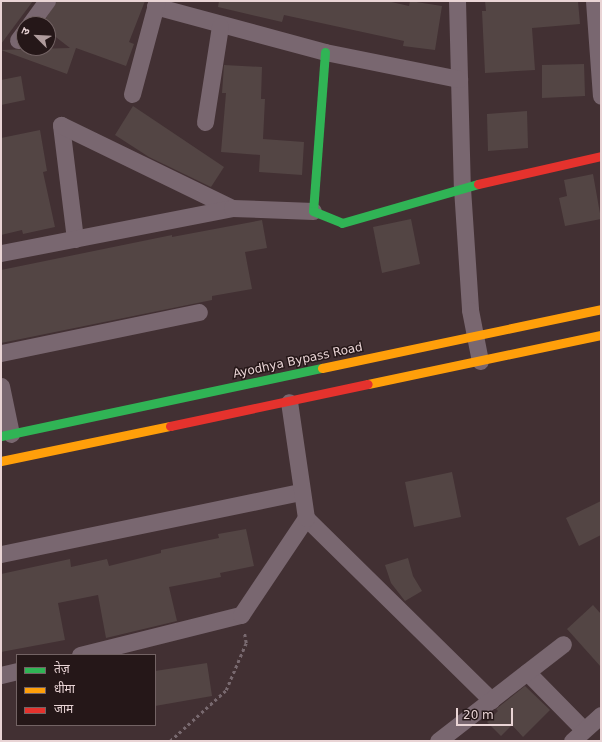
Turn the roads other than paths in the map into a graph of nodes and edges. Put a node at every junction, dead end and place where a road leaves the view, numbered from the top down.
1 (47, 1) edge
2 (457, 1) edge
3 (596, 2) edge
4 (156, 4) edge
5 (36, 16) edge
6 (220, 26) junction
7 (325, 52) junction
8 (459, 79) junction
9 (132, 94) dead end
10 (601, 96) edge
11 (205, 122) dead end
12 (601, 156) edge
13 (462, 188) junction
14 (232, 208) junction
15 (313, 211) junction
16 (75, 239) junction
17 (1, 253) edge
18 (601, 309) edge
19 (199, 312) dead end
20 (601, 335) edge
21 (474, 336) junction
22 (1, 353) edge
23 (480, 361) junction
24 (1, 386) edge
25 (289, 402) junction
26 (6, 435) edge
27 (1, 461) edge
28 (301, 492) junction
29 (306, 518) junction
30 (1, 554) edge
31 (564, 644) dead end
32 (84, 654) edge
33 (16, 671) edge
34 (527, 672) junction
35 (1, 675) edge
36 (491, 700) junction
37 (601, 715) edge
38 (578, 736) edge
39 (438, 741) edge

1 - 5 street
2 - 8 street
3 - 10 street
4 - 6 street
4 - 9 street
6 - 7 street
6 - 11 street
7 - 8 street
7 - 15 main road
8 - 13 street
12 - 13 main road
13 - 15 main road
13 - 21 street
14 - 15 street
14 - 16 street
14 - 16 street
16 - 17 street
18 - 21 main road, Ayodhya Bypass Road
19 - 22 street
20 - 23 main road
21 - 23 street
21 - 26 main road, Ayodhya Bypass Road
23 - 25 main road
24 - 26 street
25 - 27 main road
25 - 28 street
28 - 29 street
28 - 30 street
29 - 32 street
29 - 36 street
31 - 34 street
33 - 35 street
34 - 36 street
34 - 38 street
36 - 39 street
37 - 38 street

